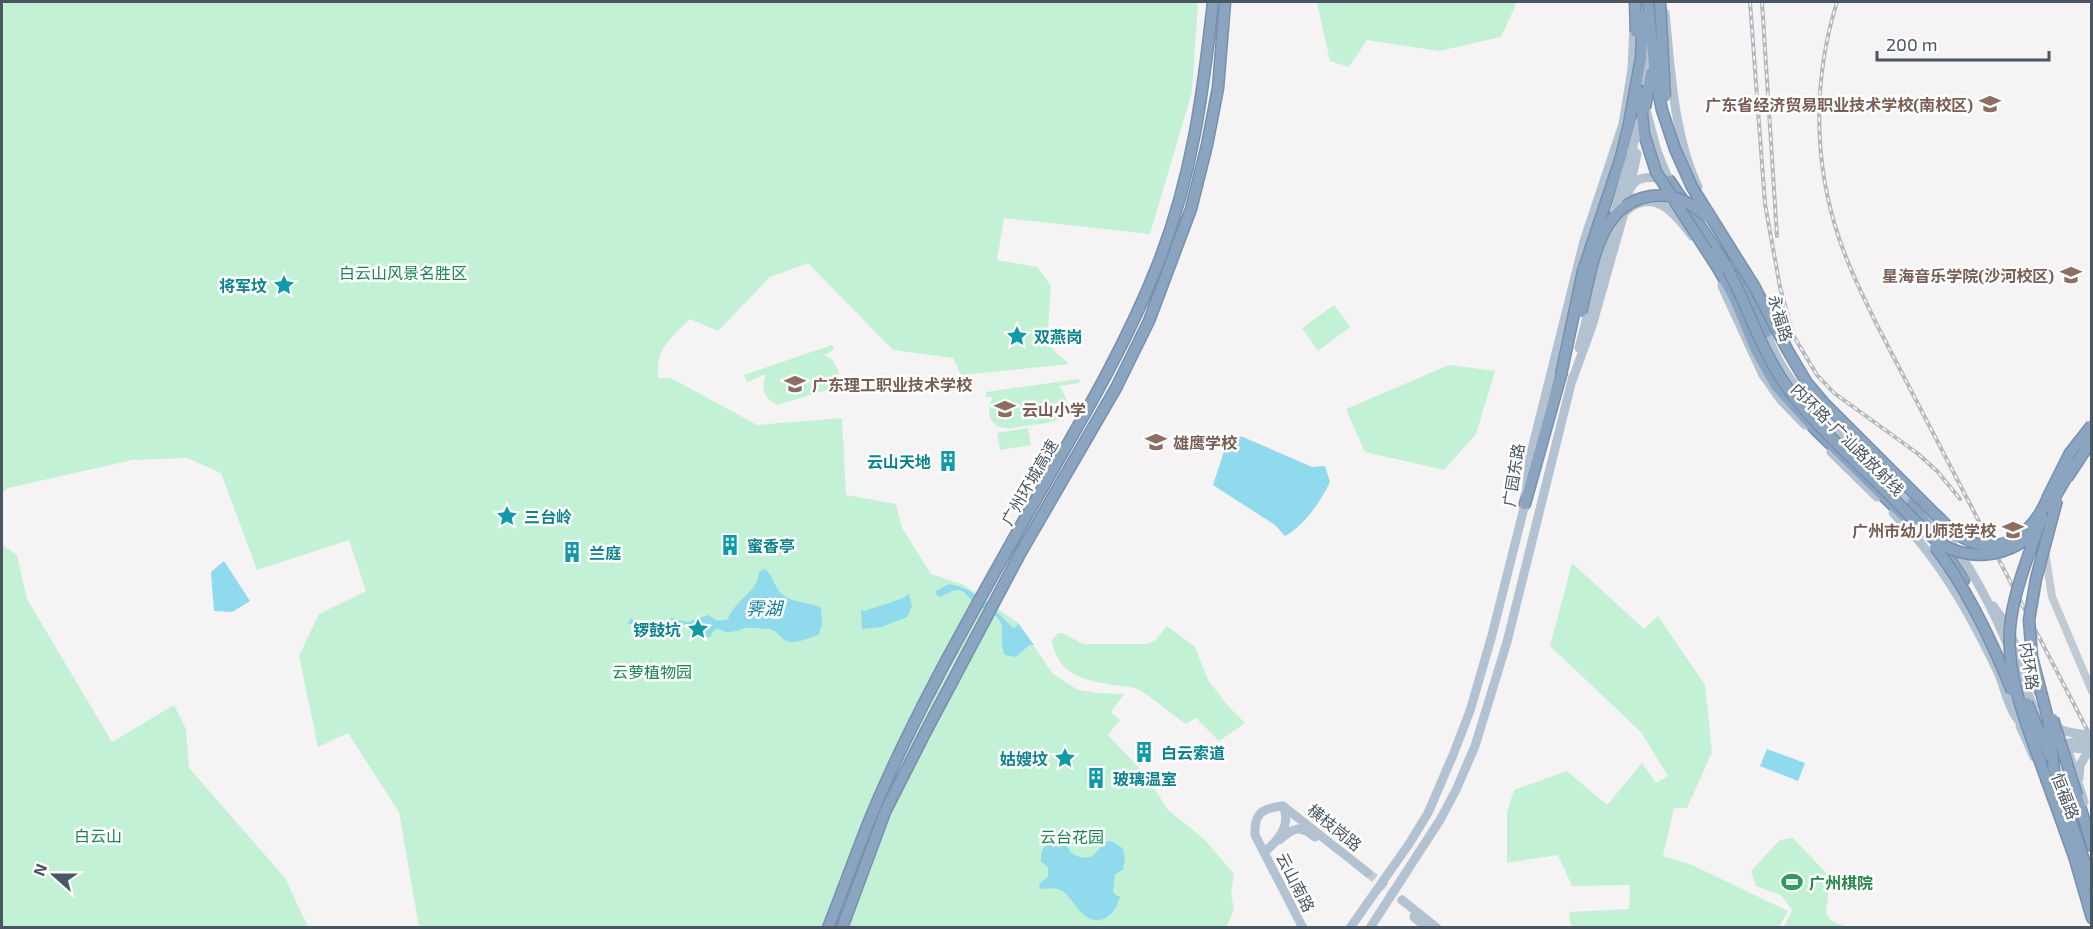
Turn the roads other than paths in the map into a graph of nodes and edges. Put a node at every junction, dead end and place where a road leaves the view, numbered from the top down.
1 (1213, 2) edge
2 (1225, 2) edge
3 (1635, 2) edge
4 (1646, 2) edge
5 (1654, 2) edge
6 (1660, 2) edge
7 (1664, 2) edge
8 (1634, 53) junction
9 (1638, 131) junction
10 (1670, 181) junction
11 (1630, 187) junction
12 (1611, 209) junction
13 (1709, 216) junction
14 (1682, 222) junction
15 (1620, 225) junction
16 (1586, 232) junction
17 (1565, 317) junction
18 (1767, 332) junction
19 (1561, 375) junction
20 (1572, 381) junction
21 (2091, 420) edge
22 (2091, 425) edge
23 (2091, 440) edge
24 (2069, 473) junction
25 (2049, 495) junction
26 (1912, 503) junction
27 (1525, 504) junction
28 (1985, 598) junction
29 (2032, 657) junction
30 (2091, 691) edge
31 (2037, 715) junction
32 (2016, 717) junction
33 (2060, 730) junction
34 (2091, 735) edge
35 (2087, 743) edge
36 (2058, 747) junction
37 (2054, 770) junction
38 (2045, 779) junction
39 (2080, 787) junction
40 (1283, 806) junction
41 (2091, 826) edge
42 (1279, 840) junction
43 (2091, 846) edge
44 (1264, 853) junction
45 (2091, 869) edge
46 (2091, 884) edge
47 (2091, 918) edge
48 (2091, 924) edge
49 (828, 927) edge
50 (842, 927) edge
51 (1304, 927) edge
52 (1350, 927) edge
53 (1370, 927) edge
54 (1427, 927) edge
55 (1437, 927) edge

1 - 49 highway, 广州环城高速
2 - 50 highway, 广州环城高速
3 - 8 main road, 广园东路
3 - 38 highway, 内环路-广汕路放射线, bridge
4 - 9 main road, 广园东路, bridge
4 - 13 highway, 内环路-广汕路放射线, bridge
4 - 19 highway, bridge
5 - 9 highway, bridge
6 - 13 highway, bridge
7 - 18 main road, 永福路
8 - 10 main road
8 - 16 main road, 广园东路
9 - 12 main road, 广园东路, bridge
10 - 11 main road
10 - 14 main road
10 - 24 highway, bridge
11 - 12 main road
11 - 15 main road
12 - 16 main road
12 - 17 main road
12 - 20 main road, 广园东路
13 - 18 highway
13 - 19 highway, bridge
13 - 25 highway, 内环路-广汕路放射线, bridge
14 - 15 main road
14 - 32 main road
15 - 20 main road
16 - 17 main road, 广园东路
17 - 27 main road, 广园东路
18 - 26 main road, 永福路
19 - 27 highway
20 - 53 main road, 广园东路
21 - 30 street
22 - 25 highway, 内环路, bridge
23 - 24 highway, 内环路, bridge
24 - 29 highway, 内环路, bridge
25 - 38 highway, 内环路, bridge
26 - 28 main road, 永福路
26 - 37 highway, bridge
27 - 52 main road, 广园东路
28 - 31 main road, 永福路
28 - 33 main road
29 - 37 highway, 内环路, bridge
29 - 43 highway, bridge
31 - 33 main road
31 - 36 main road, 恒福路
32 - 36 main road
32 - 38 main road, 恒福路
33 - 35 main road
33 - 36 main road
34 - 35 main road, bridge
35 - 36 main road
35 - 39 main road
36 - 38 main road
36 - 39 main road
36 - 45 main road, 恒福路
37 - 46 highway, 内环路
38 - 47 highway, 内环路
38 - 48 main road, 恒福路
39 - 41 main road
40 - 42 main road
40 - 42 main road, 横枝岗路
40 - 44 main road, 云山南路
42 - 44 main road, 横枝岗路
44 - 51 main road, 云山南路
54 - 55 main road

